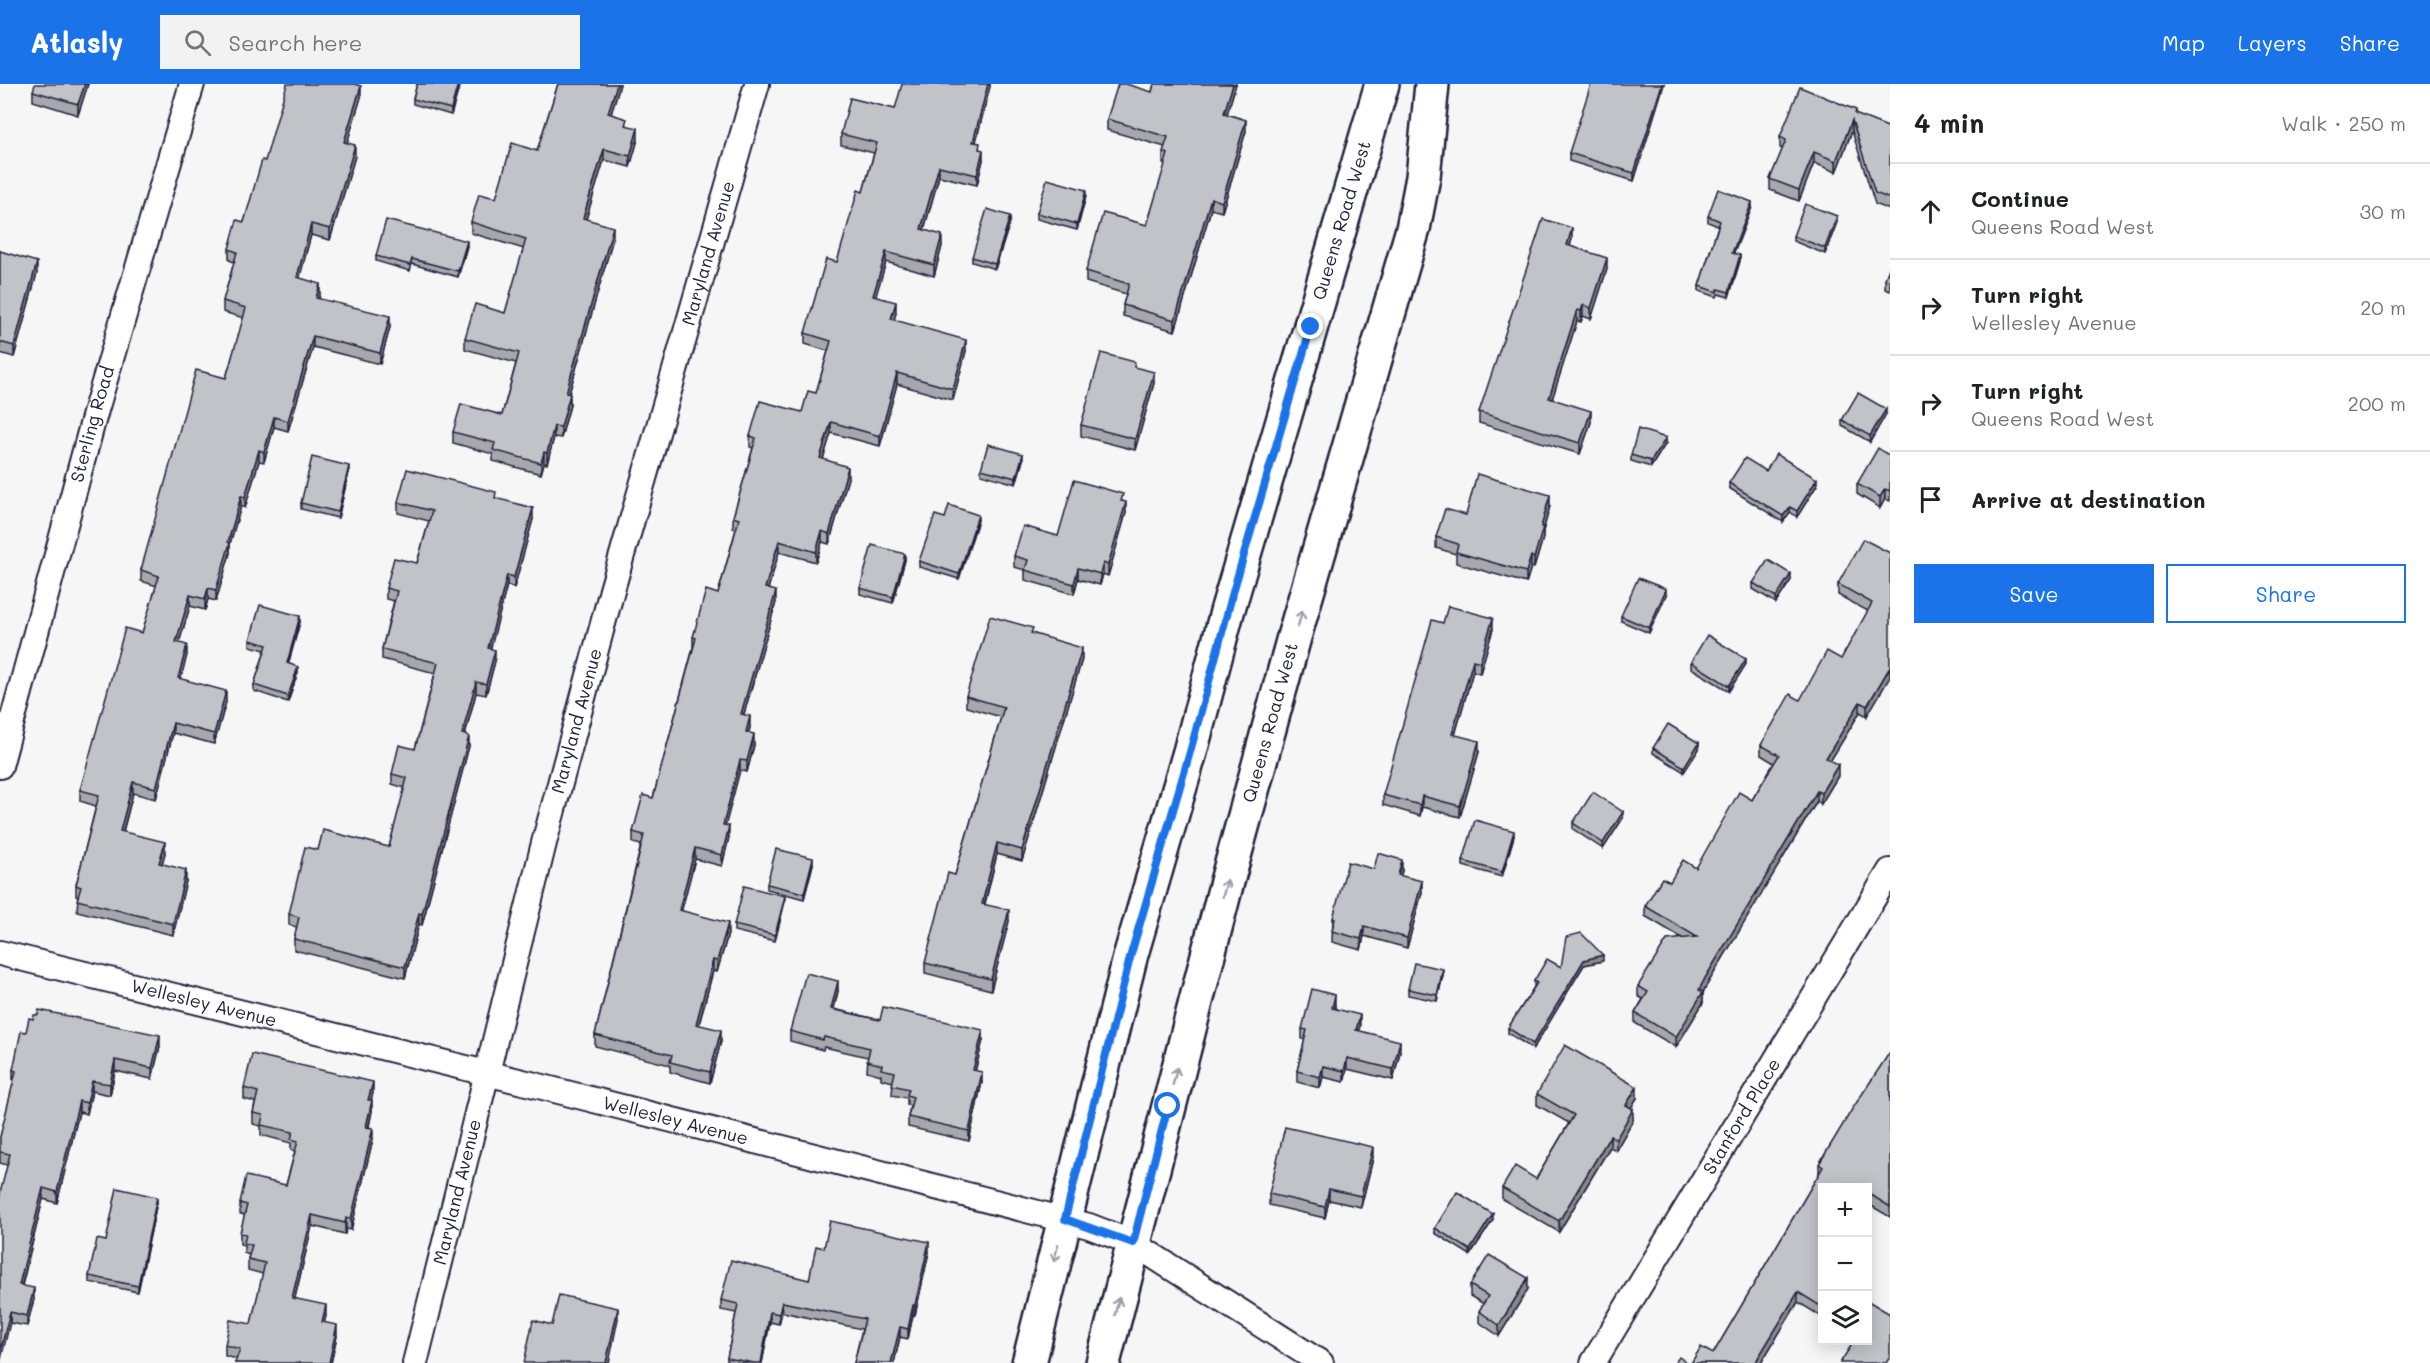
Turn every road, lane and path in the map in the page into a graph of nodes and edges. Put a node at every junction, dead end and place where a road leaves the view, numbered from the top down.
1 (192, 84) edge
2 (757, 84) edge
3 (1382, 84) edge
4 (1432, 84) edge
5 (0, 766) edge
6 (1890, 871) edge
7 (0, 953) edge
8 (486, 1073) junction
9 (1065, 1219) junction
10 (1133, 1243) junction
11 (415, 1363) edge
12 (1029, 1363) edge
13 (1103, 1363) edge
14 (1321, 1363) edge
15 (1593, 1363) edge

1 - 5 street, Sterling Road
2 - 8 street, Maryland Avenue
3 - 9 street, Queens Road West
10 -> 4 street, Queens Road West
6 - 15 street, Stanford Place
7 - 8 street, Wellesley Avenue
8 - 9 street, Wellesley Avenue
8 - 11 street, Maryland Avenue
9 - 10 street, Wellesley Avenue
9 -> 12 street, Queens Road West
13 -> 10 street, Queens Road West
10 - 14 street, Wellesley Avenue

